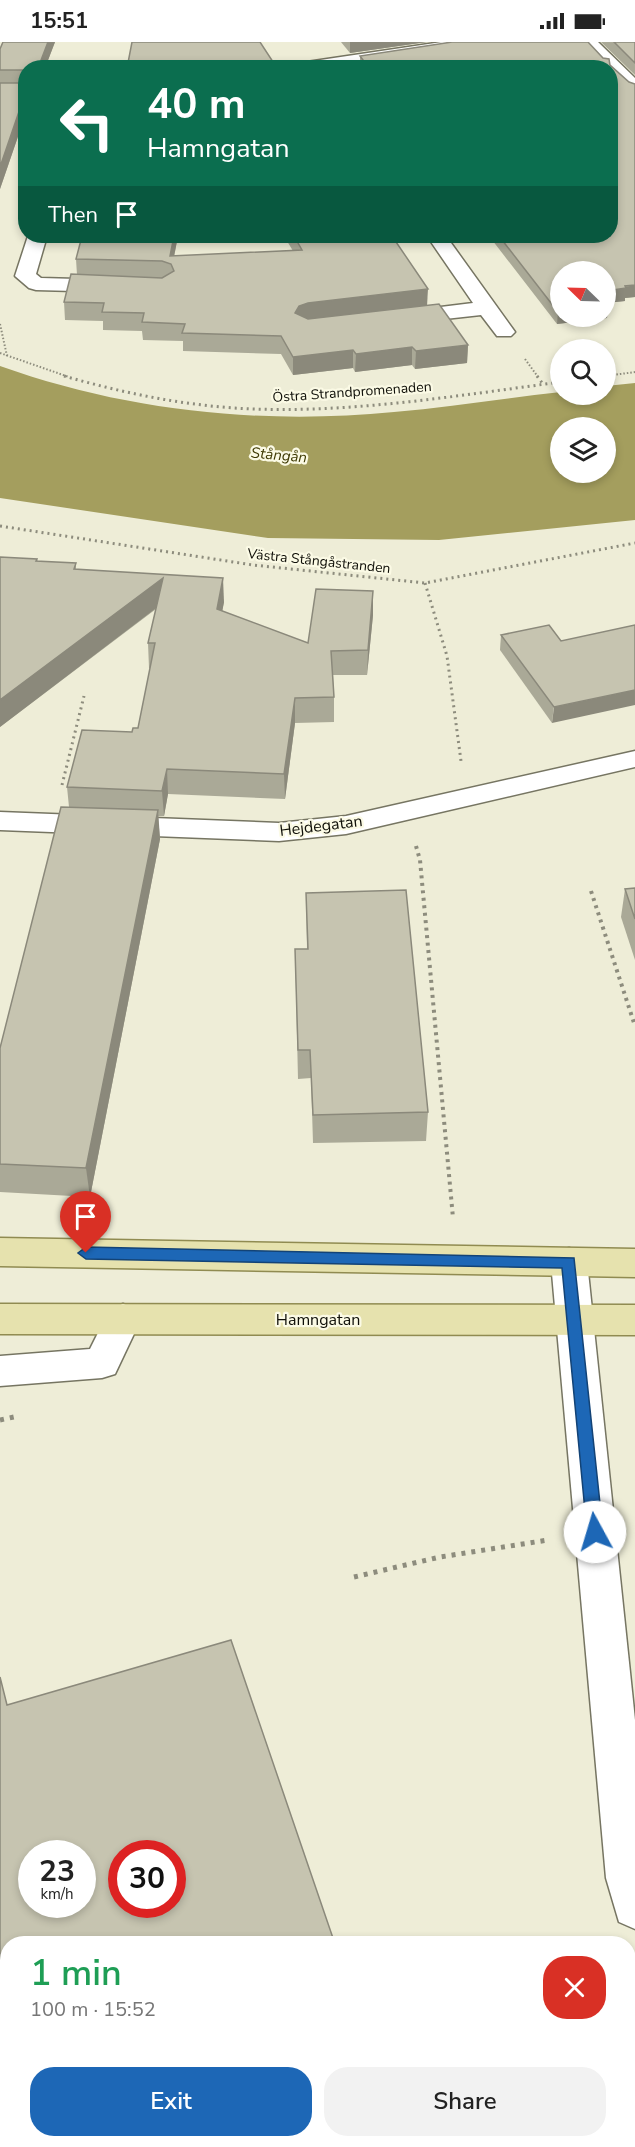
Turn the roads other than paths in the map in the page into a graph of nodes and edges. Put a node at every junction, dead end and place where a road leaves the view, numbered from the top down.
1 (476, 42) edge
2 (588, 42) edge
3 (308, 49) dead end
4 (310, 60) edge
5 (357, 60) edge
6 (606, 60) edge
7 (618, 71) edge
8 (635, 88) edge
9 (35, 243) edge
10 (441, 243) edge
11 (129, 286) edge
12 (487, 308) junction
13 (375, 321) edge
14 (504, 332) dead end
15 (635, 759) edge
16 (0, 821) edge
17 (0, 1252) edge
18 (569, 1262) junction
19 (635, 1263) edge
20 (0, 1319) edge
21 (123, 1319) junction
22 (574, 1320) junction
23 (635, 1320) edge
24 (0, 1371) edge
25 (626, 1751) edge
26 (635, 1906) edge

1 - 5 street
2 - 6 street
3 - 4 street
7 - 8 street
9 - 11 street
10 - 12 street
12 - 13 street
12 - 14 street
15 - 16 street, Hejdegatan
17 - 18 main road
18 - 19 main road
18 - 22 street
20 - 21 main road, Hamngatan
21 - 22 main road, Hamngatan
21 - 24 street
22 - 23 main road, Hamngatan
22 - 25 street
25 - 26 street

